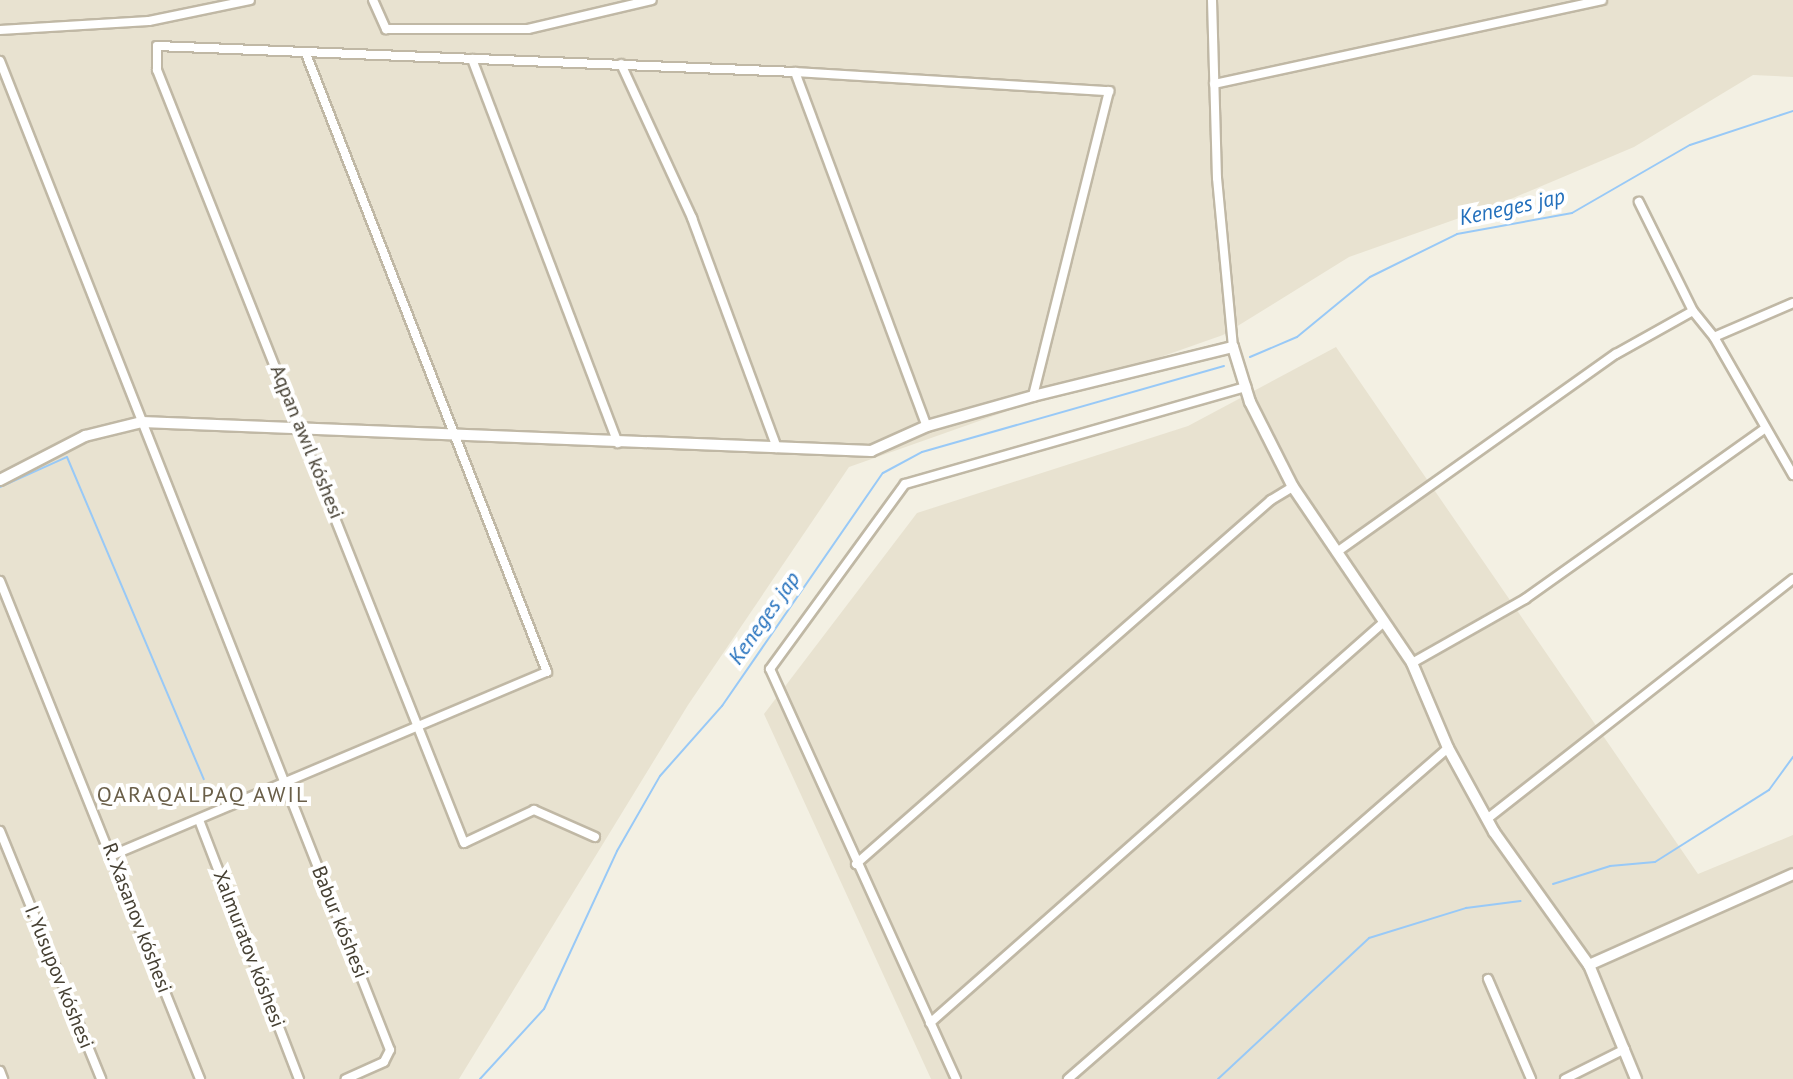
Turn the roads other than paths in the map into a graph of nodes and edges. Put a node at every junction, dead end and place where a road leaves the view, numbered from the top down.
1 (250, 0) edge
2 (373, 0) edge
3 (652, 0) edge
4 (1212, 0) edge
5 (1602, 0) edge
6 (0, 30) edge
7 (306, 54) junction
8 (472, 59) junction
9 (0, 61) edge
10 (621, 64) junction
11 (795, 72) junction
12 (1214, 84) junction
13 (1639, 202) dead end
14 (1793, 303) edge
15 (1693, 311) junction
16 (1714, 337) junction
17 (1233, 347) junction
18 (1246, 387) junction
19 (1033, 396) junction
20 (142, 422) junction
21 (927, 426) junction
22 (302, 427) junction
23 (1764, 429) junction
24 (453, 438) junction
25 (619, 444) junction
26 (777, 448) junction
27 (1793, 475) edge
28 (0, 480) edge
29 (1293, 487) junction
30 (1337, 552) junction
31 (1793, 579) edge
32 (0, 581) edge
33 (1384, 622) junction
34 (1412, 663) junction
35 (419, 729) junction
36 (1448, 748) junction
37 (284, 781) junction
38 (1487, 819) junction
39 (199, 820) junction
40 (0, 831) edge
41 (595, 837) dead end
42 (113, 855) junction
43 (856, 864) junction
44 (1793, 874) edge
45 (1589, 965) junction
46 (1488, 979) dead end
47 (930, 1023) junction
48 (1625, 1049) junction
49 (0, 1071) edge
50 (3, 1079) edge
51 (101, 1079) edge
52 (200, 1079) edge
53 (299, 1079) edge
54 (346, 1079) edge
55 (956, 1079) edge
56 (1068, 1079) edge
57 (1531, 1079) edge
58 (1565, 1079) edge
59 (1636, 1079) edge

1 - 6 street
2 - 3 street
4 - 12 street
5 - 12 street
7 - 8 street
7 - 22 street, Aqpan awıl kóshesi
7 - 24 street
8 - 10 street
8 - 25 street
9 - 20 street
10 - 11 street
10 - 26 street
11 - 19 street
11 - 21 street
12 - 17 street
13 - 15 street
14 - 16 street
15 - 16 street
15 - 30 street
16 - 23 street
17 - 18 street
17 - 19 street
18 - 29 street
18 - 43 street
19 - 21 street
20 - 22 street
20 - 28 street
20 - 37 street
21 - 26 street
22 - 24 street
22 - 35 street, Aqpan awıl kóshesi
23 - 27 street
23 - 34 street
24 - 25 street
24 - 35 street
25 - 26 street
29 - 30 street
29 - 43 street
30 - 33 street
31 - 38 street
32 - 42 street, R. Xasanov kóshesi
33 - 34 street
33 - 47 street
34 - 36 street
35 - 37 street
35 - 41 street, Aqpan awıl kóshesi
36 - 38 street
36 - 56 street
37 - 39 street
37 - 54 street, Babur kóshesi
38 - 45 street
39 - 42 street
39 - 53 street, Xalmuratov kóshesi
40 - 51 street, I. Yusupov kóshesi
42 - 52 street, R. Xasanov kóshesi
43 - 47 street
44 - 45 street
45 - 48 street
46 - 57 street
47 - 55 street
48 - 58 street
48 - 59 street
49 - 50 street

